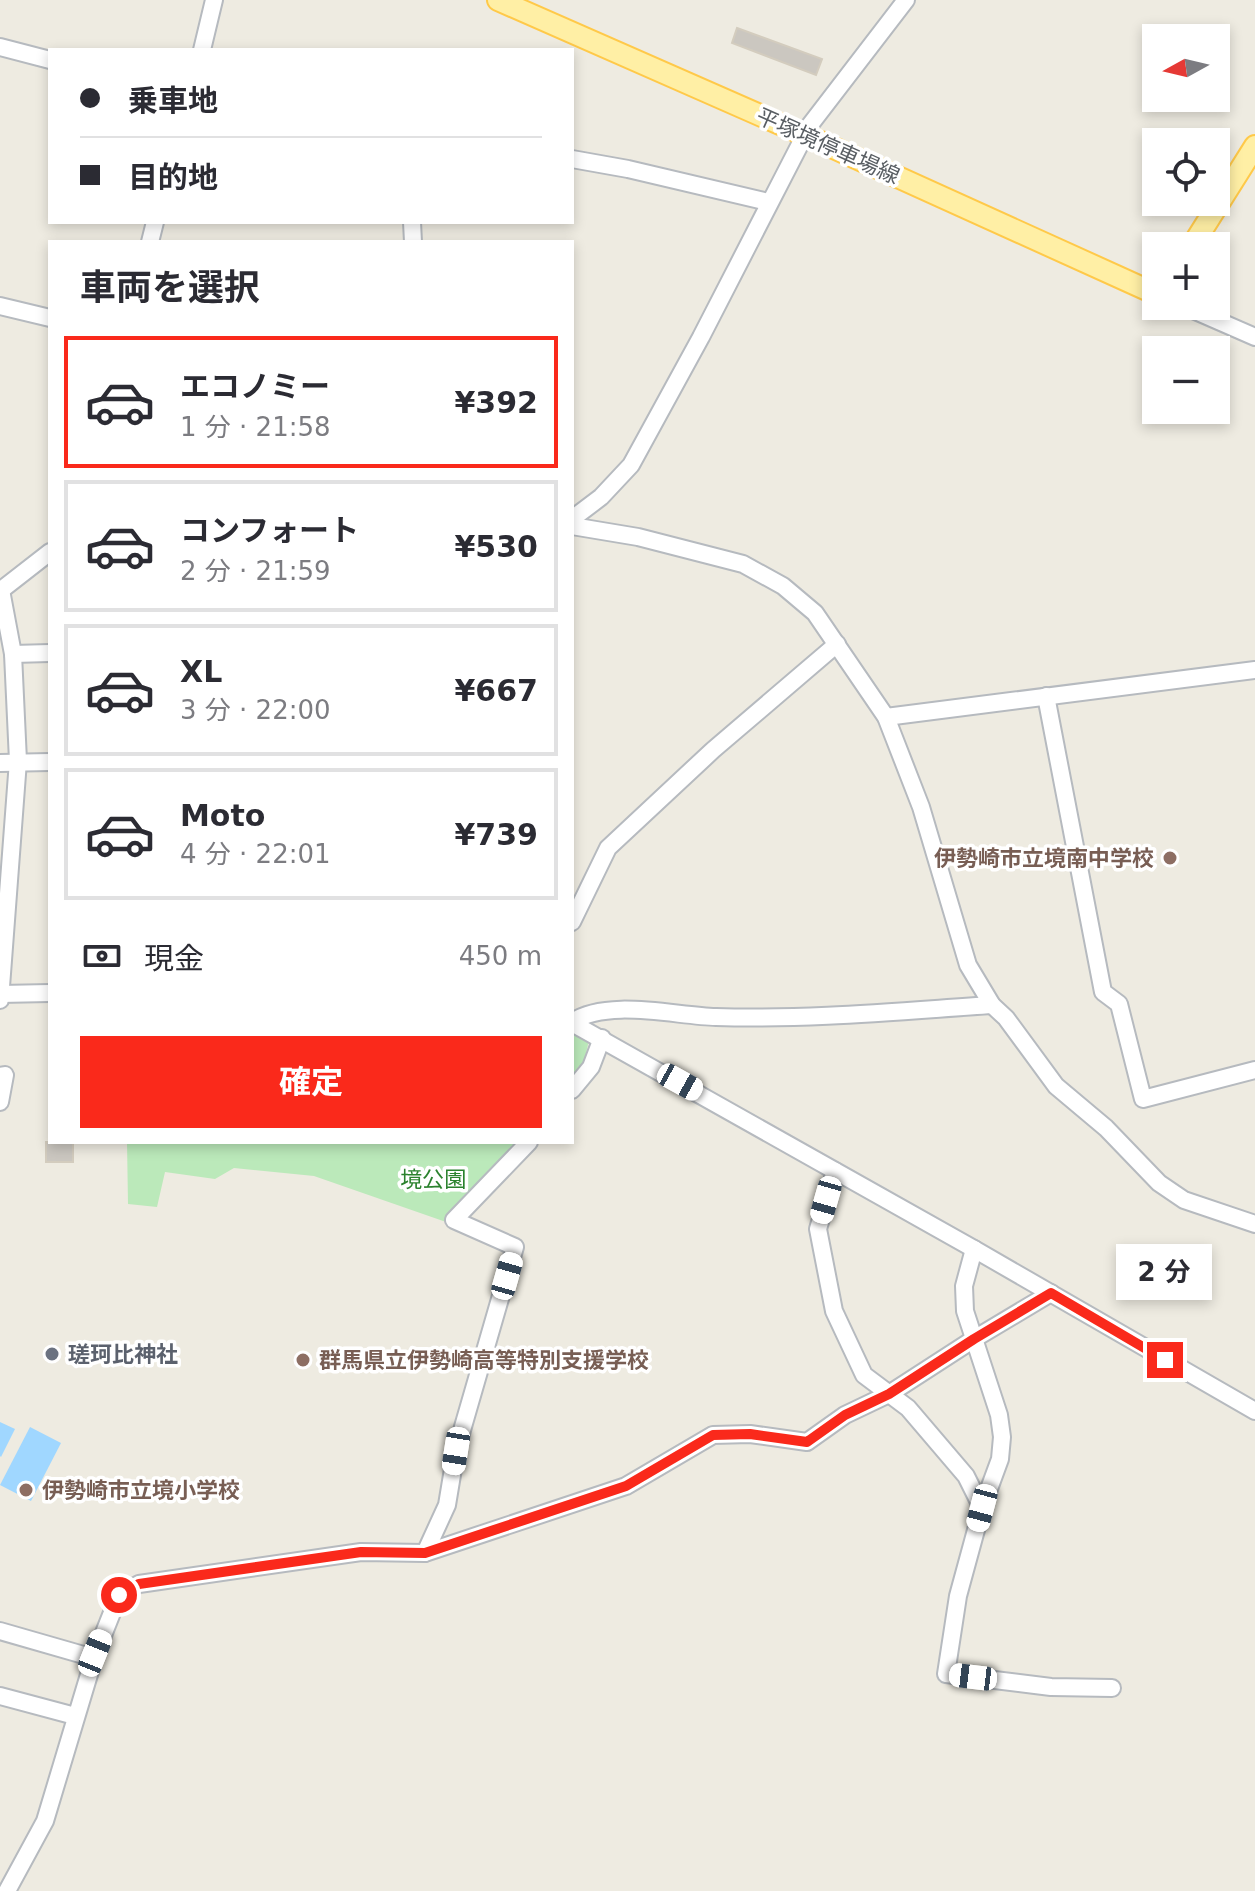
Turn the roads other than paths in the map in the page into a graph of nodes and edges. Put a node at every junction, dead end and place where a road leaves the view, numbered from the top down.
1 (214, 0) edge
2 (498, 0) edge
3 (906, 0) edge
4 (0, 47) edge
5 (202, 48) edge
6 (48, 59) edge
7 (805, 135) junction
8 (1255, 146) edge
9 (574, 159) edge
10 (768, 202) junction
11 (1201, 232) edge
12 (1142, 288) edge
13 (0, 306) edge
14 (48, 318) edge
15 (1216, 320) edge
16 (1255, 337) edge
17 (574, 517) edge
18 (574, 526) edge
19 (48, 554) edge
20 (1, 591) edge
21 (837, 644) junction
22 (48, 653) edge
23 (13, 654) junction
24 (1255, 670) edge
25 (1046, 696) junction
26 (886, 717) junction
27 (18, 761) junction
28 (48, 762) edge
29 (0, 763) edge
30 (574, 918) edge
31 (48, 993) edge
32 (0, 994) edge
33 (0, 1000) edge
34 (992, 1005) junction
35 (574, 1021) edge
36 (574, 1023) edge
37 (602, 1038) junction
38 (1255, 1070) edge
39 (0, 1076) edge
40 (574, 1088) edge
41 (0, 1102) edge
42 (527, 1144) edge
43 (835, 1171) junction
44 (1255, 1224) edge
45 (974, 1249) junction
46 (1051, 1293) junction
47 (974, 1339) junction
48 (889, 1394) junction
49 (1255, 1411) edge
50 (982, 1508) junction
51 (425, 1553) junction
52 (0, 1631) edge
53 (94, 1658) junction
54 (1112, 1688) dead end
55 (0, 1696) edge
56 (75, 1716) junction
57 (7, 1891) edge

1 - 5 street
2 - 7 main road, 平塚境停車場線
3 - 7 street
4 - 6 street
7 - 10 street
7 - 12 main road, 平塚境停車場線
8 - 11 main road
9 - 10 street
10 - 17 street
13 - 14 street
15 - 16 street
18 - 21 street
19 - 20 street
20 - 23 street
21 - 26 street
21 - 30 street
22 - 23 street
23 - 27 street
24 - 25 street
25 - 26 street
25 - 38 street
26 - 34 street
27 - 28 street
27 - 29 street
27 - 32 street
31 - 32 street
32 - 33 street
34 - 35 street
34 - 44 street
36 - 37 street
37 - 40 street
37 - 43 street
39 - 41 street
42 - 51 street
43 - 45 street
43 - 48 street
45 - 46 street
45 - 47 street
46 - 47 street
46 - 49 street
47 - 48 street
47 - 50 street
48 - 50 street
48 - 51 street
50 - 54 street
51 - 53 street
52 - 53 street
53 - 56 street
55 - 56 street
56 - 57 street

